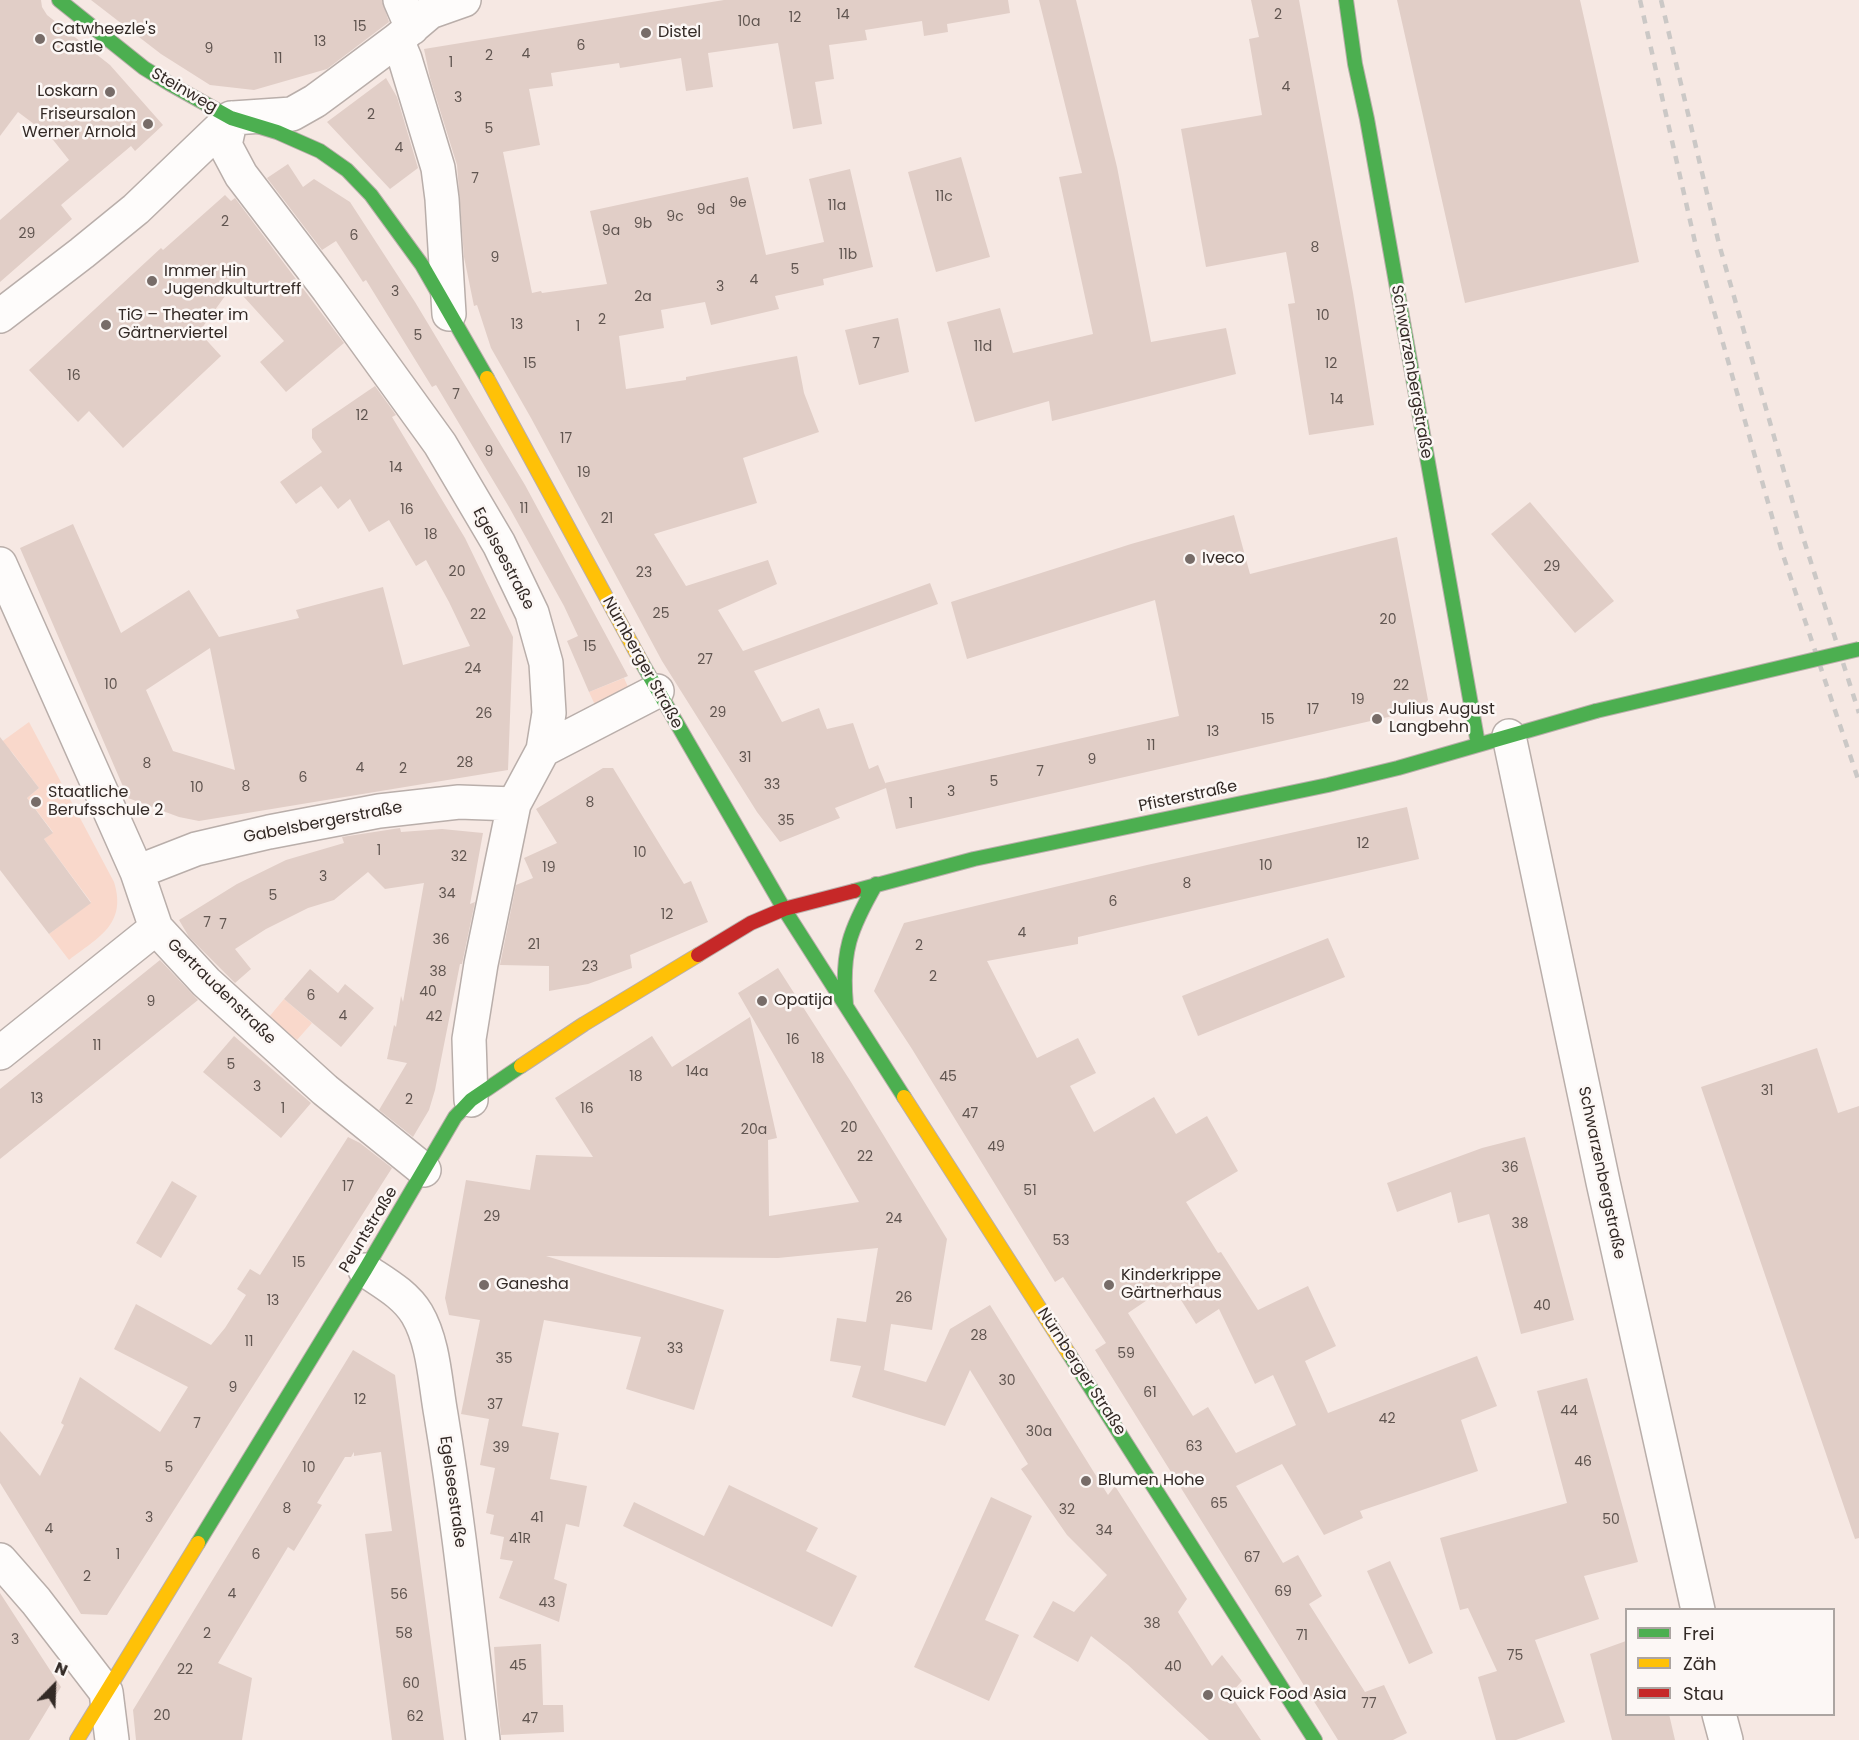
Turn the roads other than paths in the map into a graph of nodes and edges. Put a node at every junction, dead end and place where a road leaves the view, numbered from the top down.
1 (58, 0) edge
2 (464, 0) edge
3 (1346, 0) edge
4 (403, 23) edge
5 (231, 118) junction
6 (449, 314) junction
7 (0, 316) edge
8 (0, 564) edge
9 (1859, 649) edge
10 (657, 691) junction
11 (1493, 740) junction
12 (543, 750) junction
13 (513, 804) junction
14 (137, 872) junction
15 (876, 884) junction
16 (784, 909) junction
17 (156, 928) junction
18 (846, 1005) junction
19 (0, 1053) edge
20 (471, 1100) junction
21 (424, 1170) junction
22 (365, 1270) junction
23 (0, 1560) edge
24 (1698, 1608) edge
25 (105, 1692) junction
26 (1720, 1716) edge
27 (77, 1740) edge
28 (112, 1740) edge
29 (483, 1740) edge
30 (1316, 1740) edge
31 (1726, 1740) edge

1 - 5 street, Steinweg
2 - 4 street, Steinweg
3 - 11 street, Schwarzenbergstraße
4 - 5 street, Steinweg
4 - 6 street, Nürnberger Straße
5 - 6 street, Nürnberger Straße
5 - 7 street
5 - 12 street, Egelseestraße
6 - 10 street, Nürnberger Straße
8 - 14 street, Gertraudenstraße
9 - 11 street, Pfisterstraße, bridge
10 - 12 street
10 - 16 street, Nürnberger Straße
11 - 15 street, Pfisterstraße
11 - 24 street, Schwarzenbergstraße
12 - 13 street, Egelseestraße
13 - 14 street, Gabelsbergerstraße
13 - 20 street, Egelseestraße
14 - 17 street, Gertraudenstraße
15 - 16 street, Pfisterstraße
15 - 18 street, Nürnberger Straße
16 - 18 street, Nürnberger Straße
16 - 20 street, Peuntstraße
17 - 19 street
17 - 21 street, Gertraudenstraße
18 - 30 street, Nürnberger Straße
20 - 21 street, Peuntstraße
21 - 22 street, Peuntstraße
22 - 25 street, Peuntstraße
22 - 29 street, Egelseestraße
23 - 25 street
25 - 27 street, Peuntstraße
25 - 28 street
26 - 31 street

